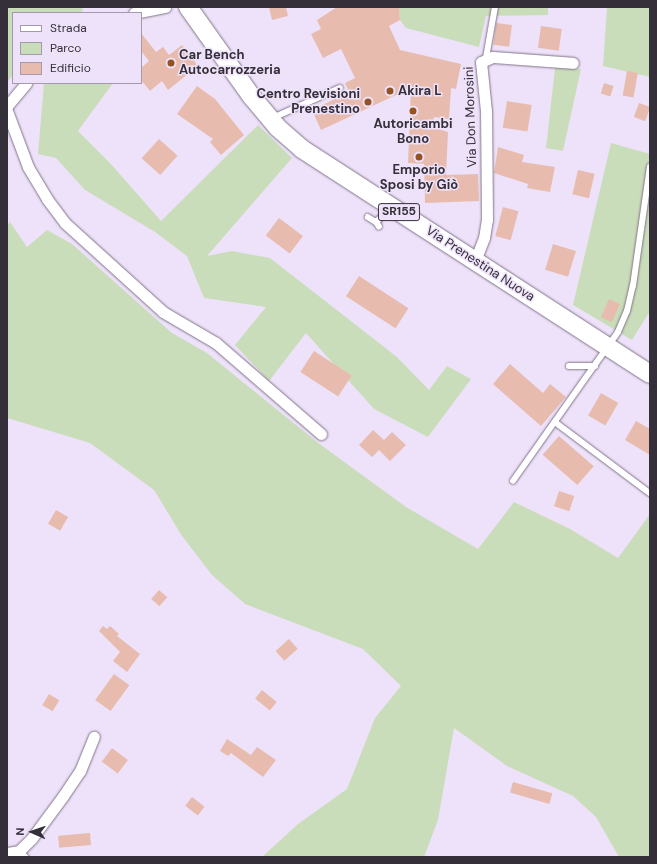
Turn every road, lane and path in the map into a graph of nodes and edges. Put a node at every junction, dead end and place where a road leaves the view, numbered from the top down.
1 (165, 7) edge
2 (188, 7) edge
3 (495, 7) edge
4 (139, 12) edge
5 (486, 58) junction
6 (572, 63) dead end
7 (25, 84) edge
8 (340, 88) dead end
9 (7, 106) edge
10 (7, 111) edge
11 (270, 119) junction
12 (650, 167) edge
13 (392, 208) junction
14 (368, 217) dead end
15 (376, 222) junction
16 (380, 227) dead end
17 (475, 262) junction
18 (608, 347) junction
19 (569, 366) dead end
20 (595, 366) junction
21 (650, 374) edge
22 (555, 422) junction
23 (321, 434) dead end
24 (513, 481) dead end
25 (650, 493) edge
26 (94, 737) dead end
27 (7, 853) edge
28 (22, 854) edge

1 - 4 street
2 - 11 main road, Via Prenestina Nuova / SR155
3 - 5 lane
5 - 6 street, Via Don Morosini
5 - 17 street, Via Don Morosini
7 - 9 street
8 - 11 lane
10 - 23 street
11 - 13 main road, Via Prenestina Nuova / SR155
12 - 18 lane
13 - 15 lane
13 - 17 main road, Via Prenestina Nuova / SR155
14 - 15 lane
15 - 16 lane
17 - 18 main road, Via Prenestina Nuova / SR155
18 - 20 lane
18 - 21 main road, Via Prenestina Nuova / SR155
19 - 20 lane
20 - 22 lane
22 - 24 lane
22 - 25 lane
26 - 28 street
27 - 28 street

